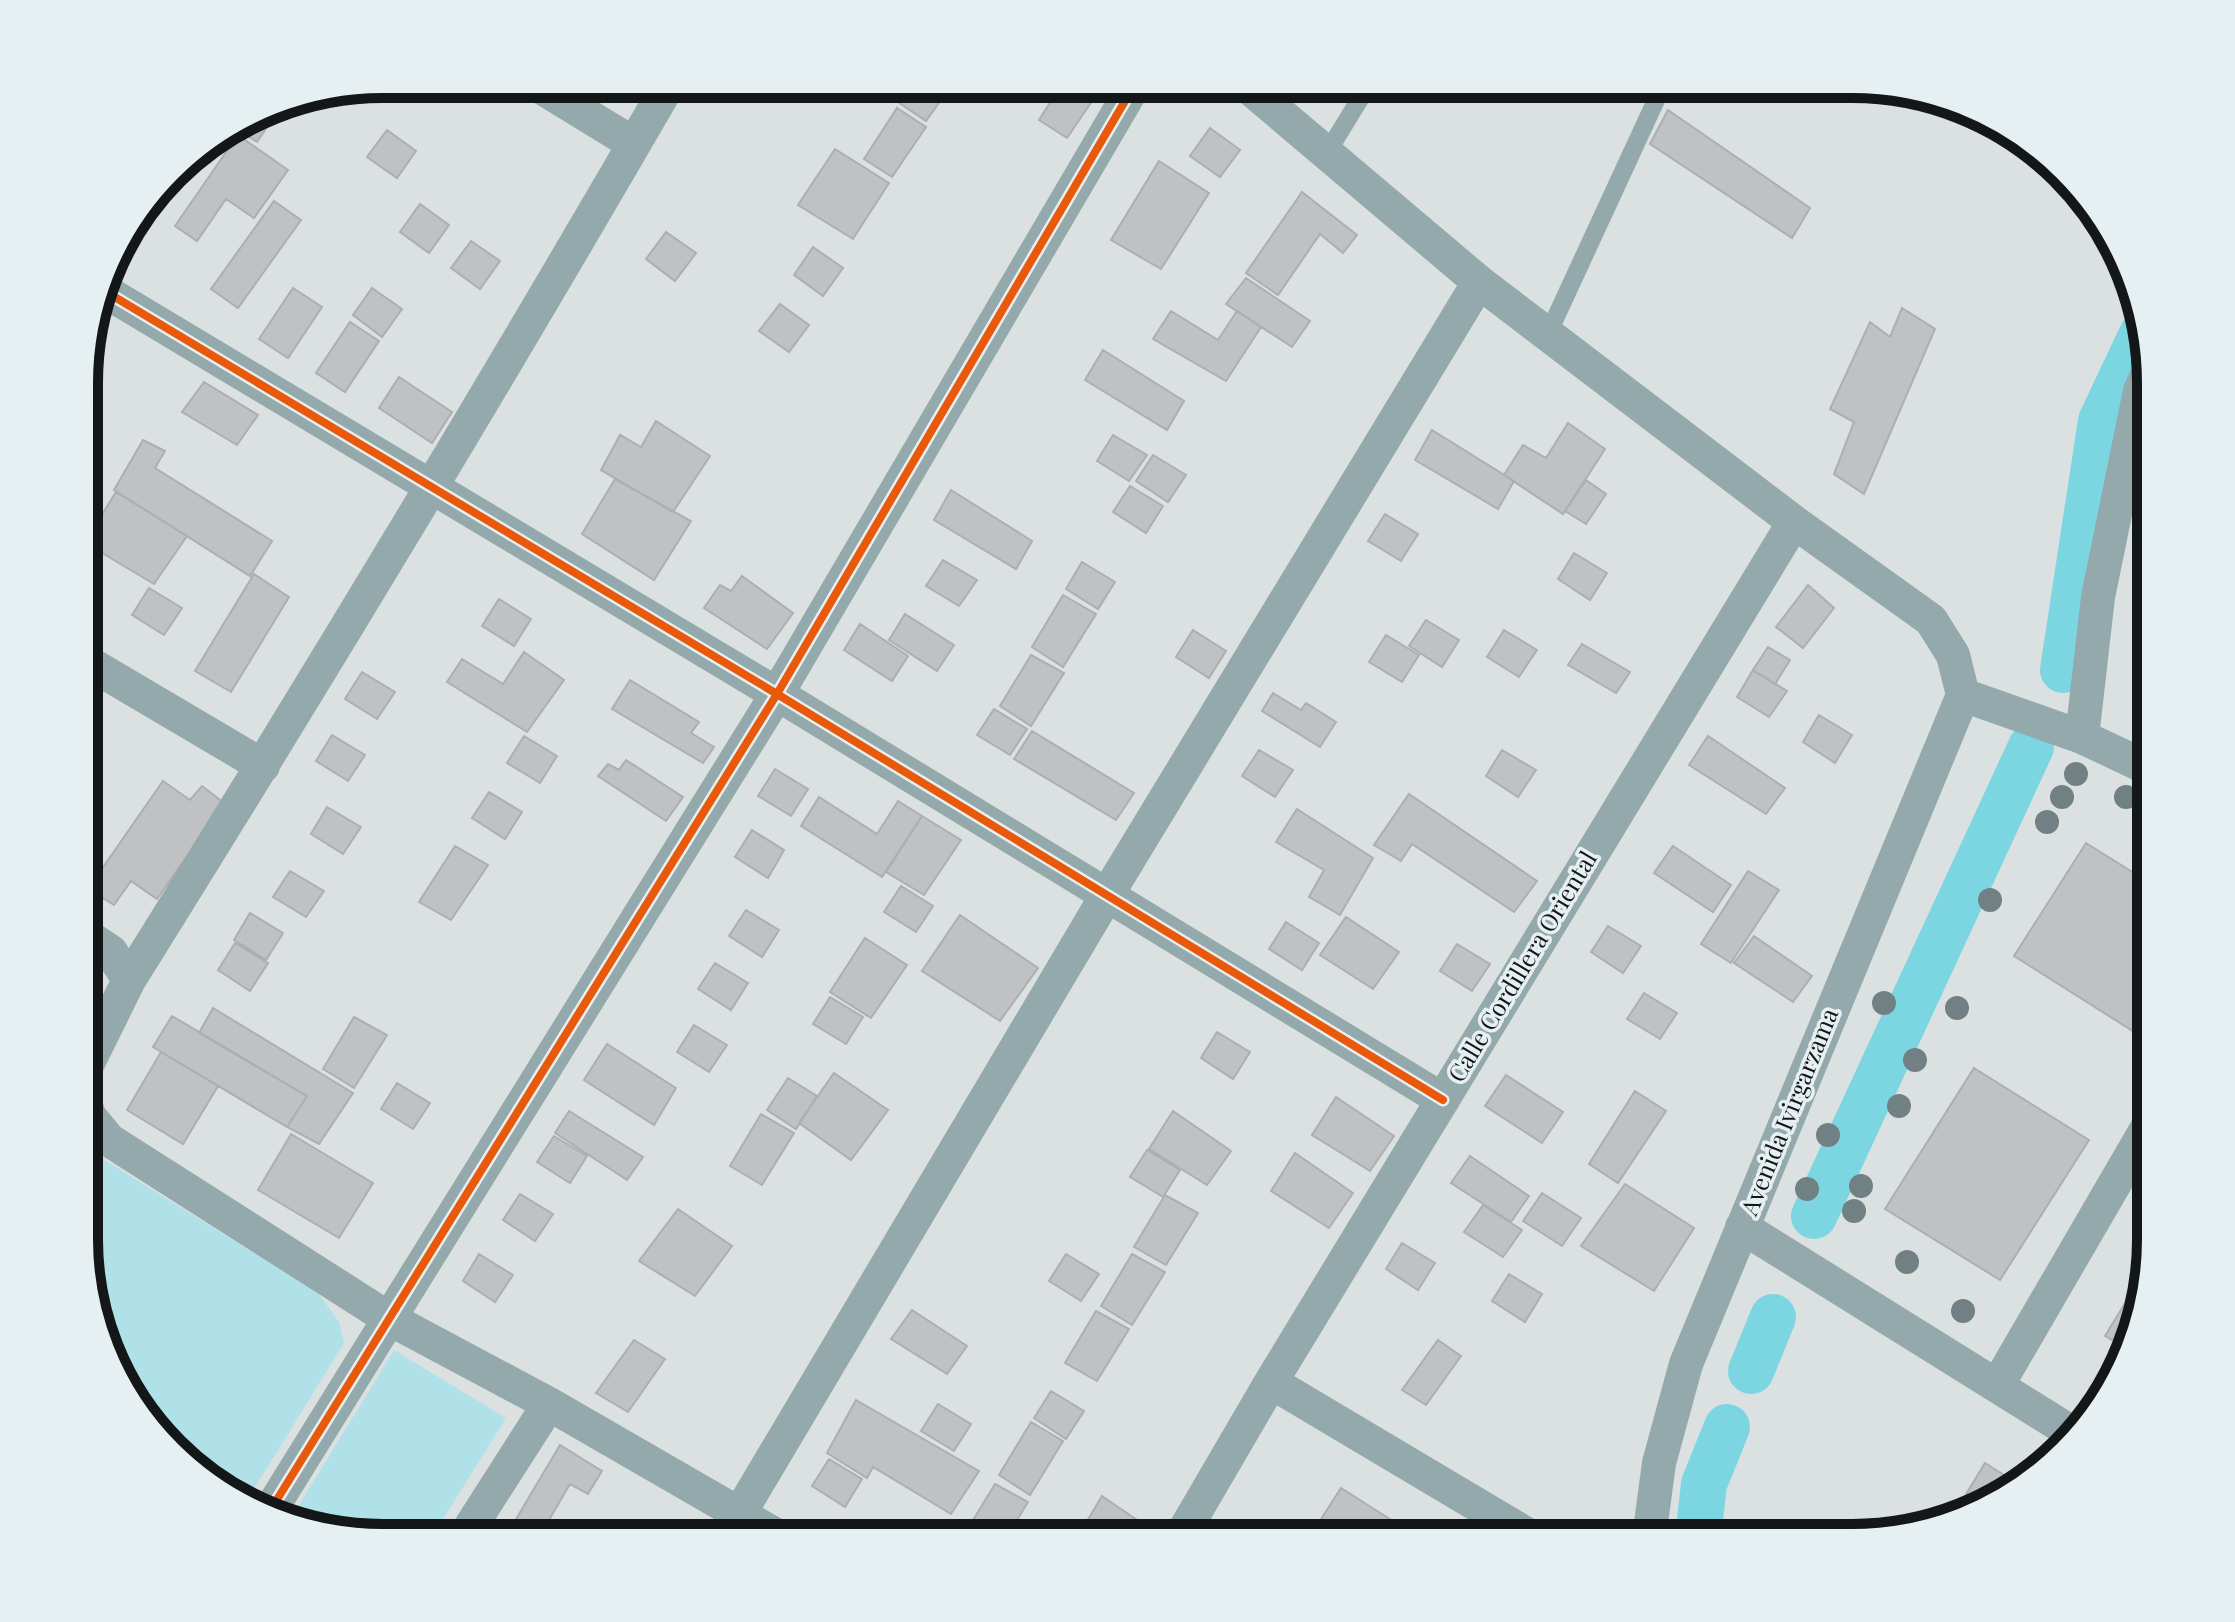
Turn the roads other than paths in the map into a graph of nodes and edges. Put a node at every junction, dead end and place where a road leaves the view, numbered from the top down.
1 (559, 98) edge
2 (661, 98) edge
3 (1127, 98) edge
4 (1262, 98) edge
5 (1360, 98) edge
6 (1657, 98) edge
7 (634, 144) junction
8 (1327, 153) junction
9 (1479, 282) junction
10 (112, 295) edge
11 (1548, 334) junction
12 (2136, 410) edge
13 (433, 486) junction
14 (1794, 522) junction
15 (98, 669) edge
16 (777, 694) junction
17 (1963, 695) junction
18 (2082, 737) junction
19 (2136, 763) edge
20 (263, 766) junction
21 (1107, 895) junction
22 (99, 944) edge
23 (129, 980) junction
24 (99, 1041) edge
25 (1443, 1100) junction
26 (99, 1128) edge
27 (2137, 1146) edge
28 (1742, 1227) junction
29 (388, 1318) junction
30 (1271, 1382) junction
31 (1997, 1386) junction
32 (549, 1404) junction
33 (2065, 1428) edge
34 (275, 1502) edge
35 (472, 1524) edge
36 (731, 1524) edge
37 (734, 1524) edge
38 (1188, 1524) edge
39 (1509, 1524) edge
40 (1651, 1524) edge

1 - 7 street
2 - 7 street
3 - 16 street
4 - 8 street
5 - 8 lane
6 - 11 lane
7 - 13 street
8 - 9 street
9 - 11 street
9 - 21 street
10 - 13 street
11 - 14 street
12 - 18 street
13 - 16 street
13 - 20 street
14 - 17 street
14 - 25 street, Calle Cordillera Oriental
15 - 20 street
16 - 21 street
16 - 29 street
17 - 18 street
17 - 28 street, Avenida Ivirgarzama
18 - 19 street
20 - 23 street
21 - 25 street
21 - 37 street
22 - 23 street
23 - 24 street
25 - 30 street, Calle Cordillera Oriental
26 - 29 street
27 - 31 street
28 - 31 street
28 - 40 street, Avenida Ivirgarzama
29 - 32 street
29 - 34 street
30 - 38 street, Calle Cordillera Oriental
30 - 39 street
31 - 33 street
32 - 35 street
32 - 36 street

